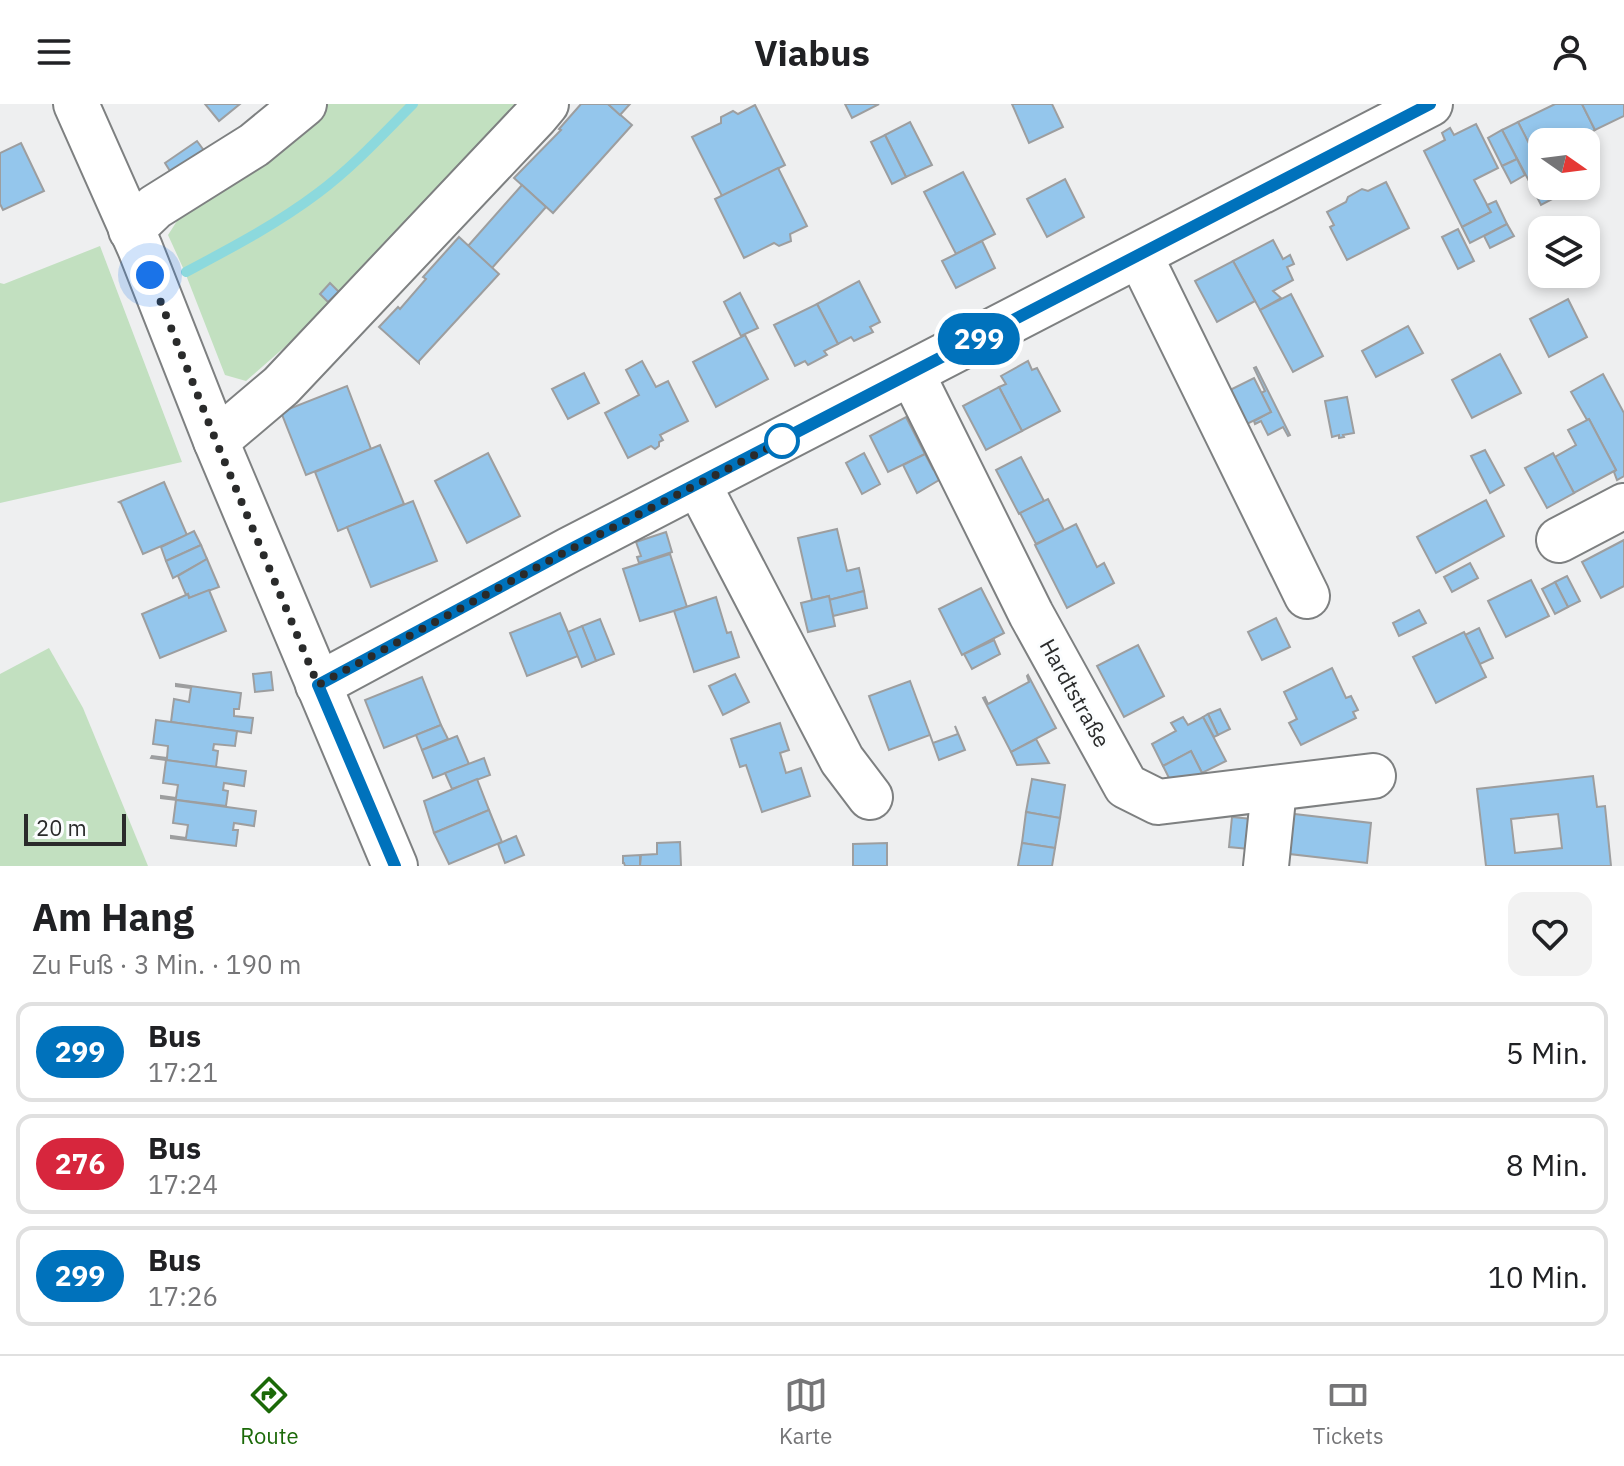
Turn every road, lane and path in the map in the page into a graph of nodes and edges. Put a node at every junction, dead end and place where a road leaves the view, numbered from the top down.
1 (76, 104) edge
2 (304, 104) edge
3 (546, 104) edge
4 (1430, 104) edge
5 (135, 239) junction
6 (1140, 256) junction
7 (912, 374) junction
8 (216, 441) junction
9 (698, 484) junction
10 (1624, 506) edge
11 (1559, 540) dead end
12 (1307, 596) dead end
13 (318, 685) junction
14 (1373, 776) dead end
15 (1274, 789) junction
16 (870, 797) dead end
17 (395, 866) edge
18 (1266, 866) edge

1 - 5 street
2 - 5 street
3 - 8 street
4 - 6 street
5 - 8 street
6 - 7 street
6 - 12 street
7 - 9 street
7 - 15 street, Hardtstraße
8 - 13 street
9 - 13 street
9 - 16 street
10 - 11 street
13 - 17 street
14 - 15 street, Hardtstraße
15 - 18 street

